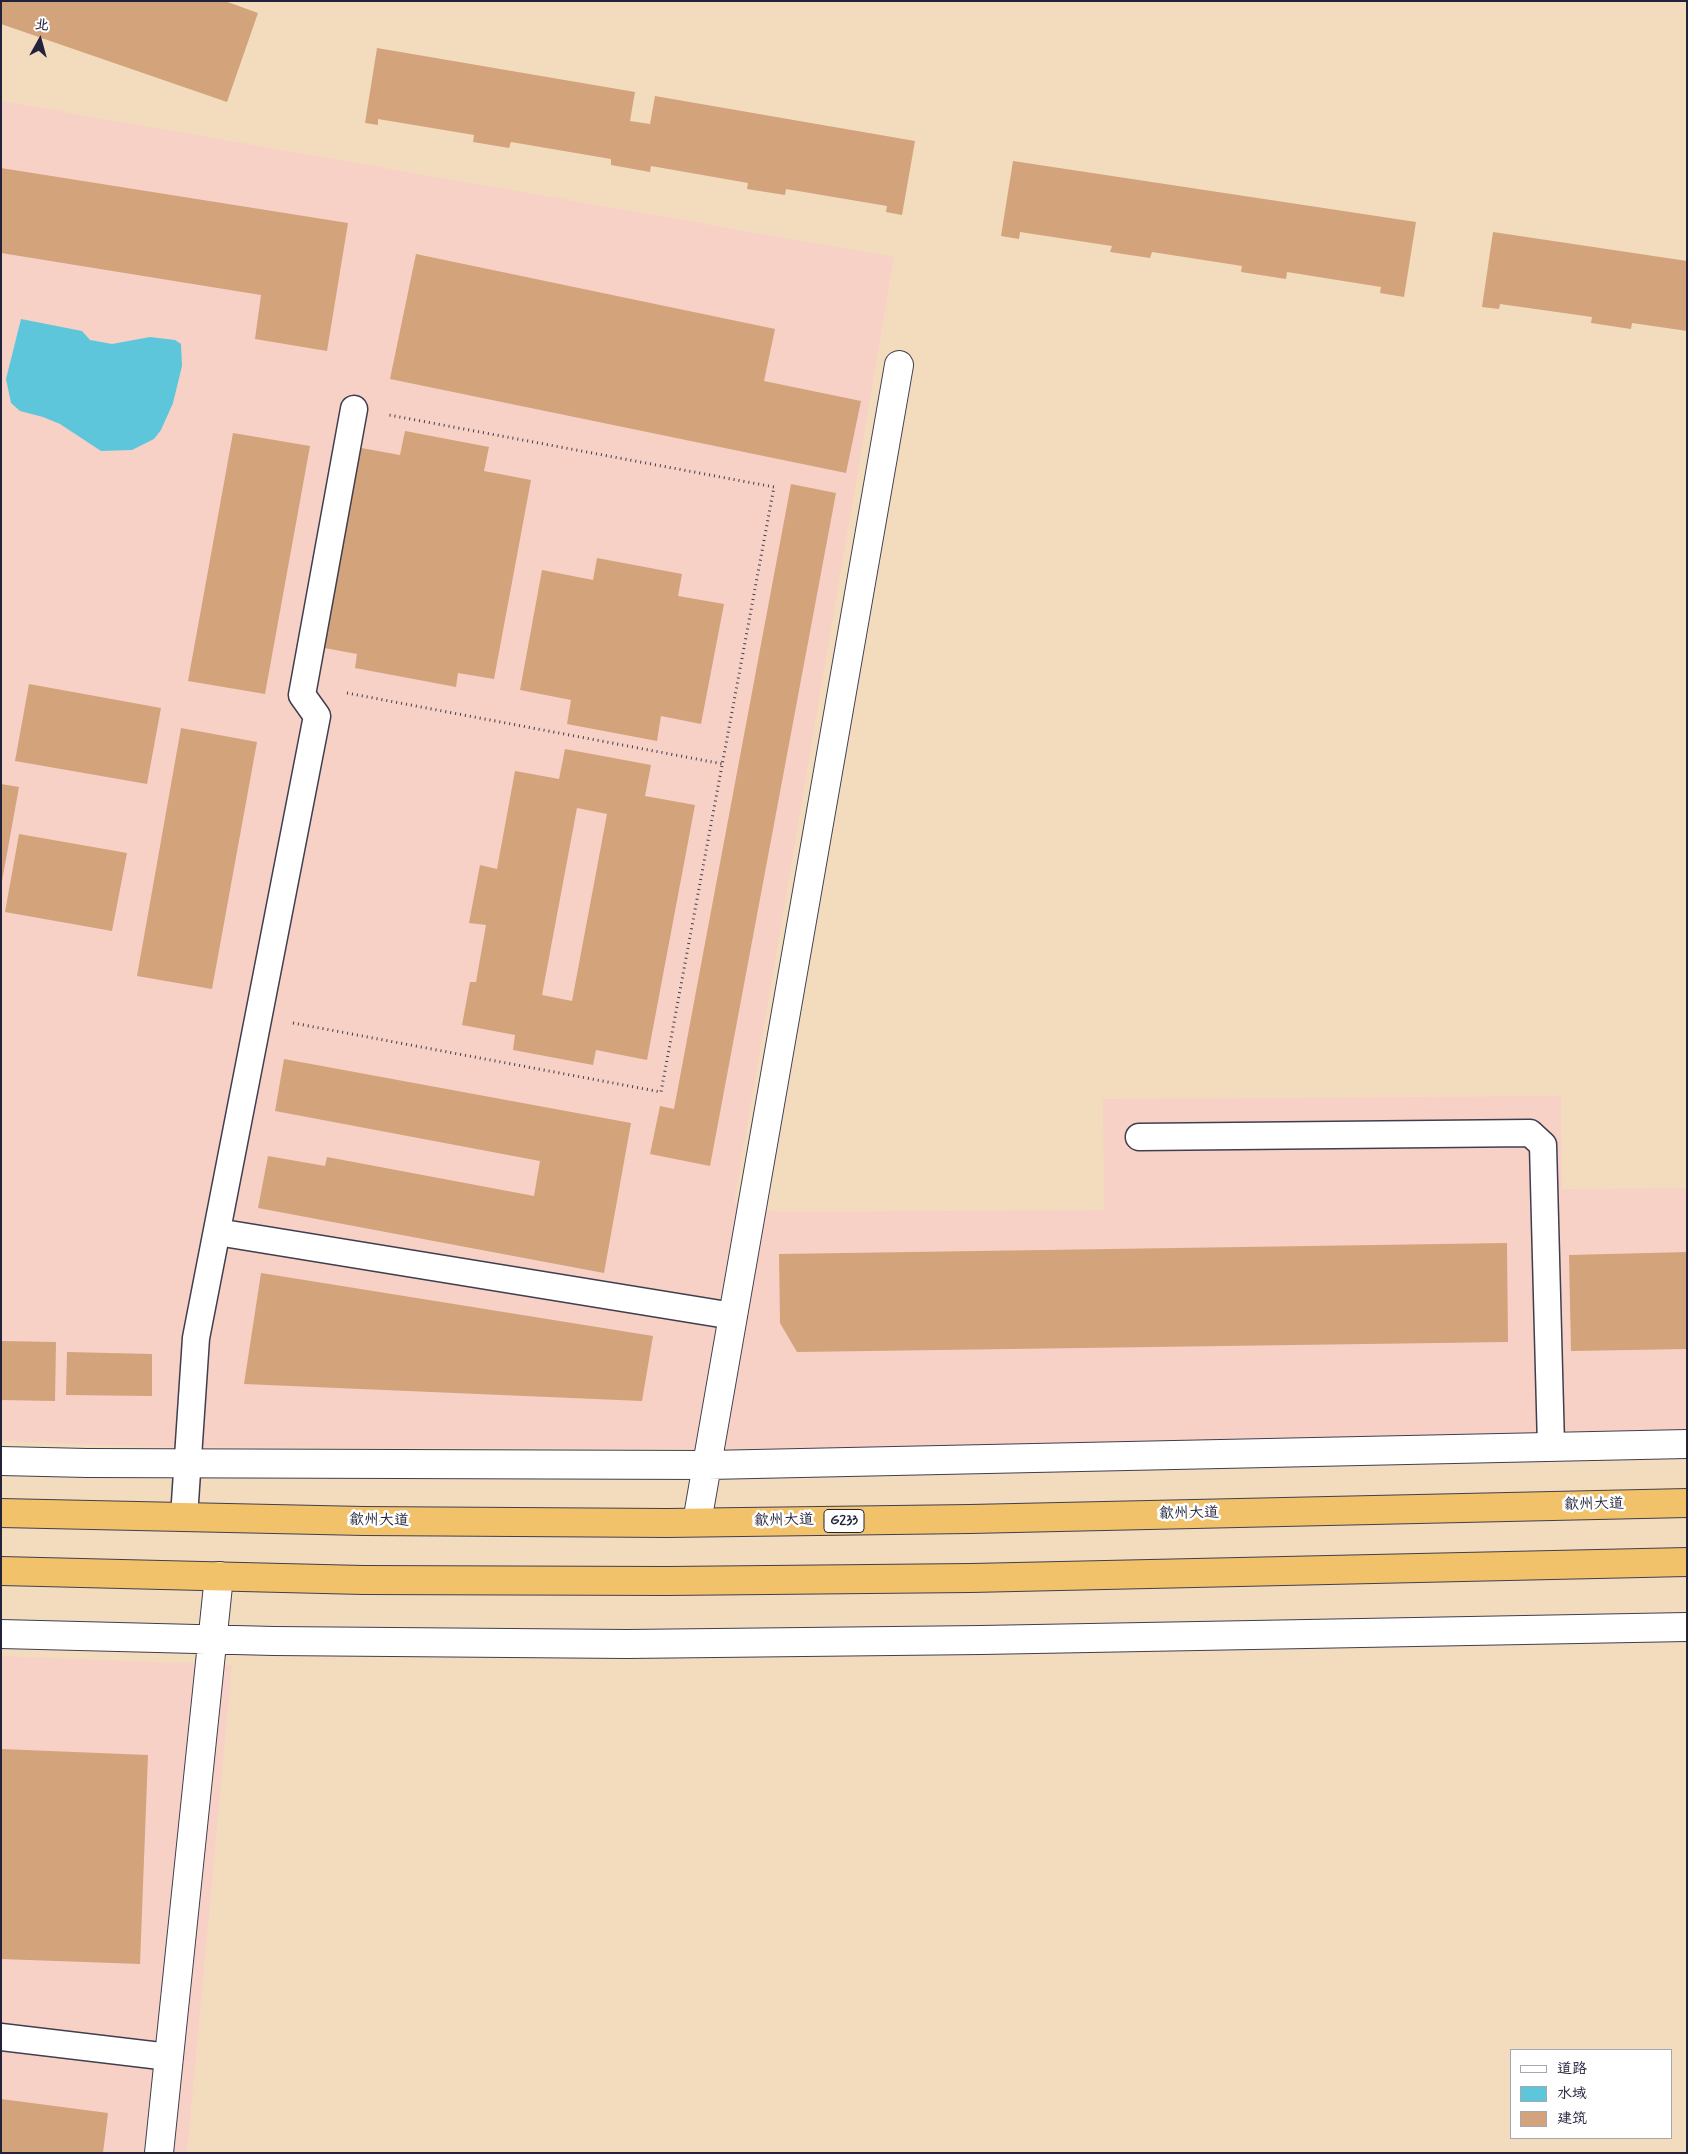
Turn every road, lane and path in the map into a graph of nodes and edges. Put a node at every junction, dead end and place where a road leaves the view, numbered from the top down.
1 (899, 365) dead end
2 (354, 409) joint
3 (303, 685) junction
4 (722, 764) junction
5 (258, 1017) junction
6 (1139, 1137) dead end
7 (217, 1232) junction
8 (734, 1316) junction
9 (1687, 1444) edge
10 (1551, 1446) junction
11 (1, 1461) edge
12 (188, 1463) junction
13 (708, 1464) junction
14 (1687, 1503) edge
15 (1, 1513) edge
16 (184, 1518) junction
17 (697, 1522) junction
18 (1687, 1562) edge
19 (1, 1571) edge
20 (219, 1576) junction
21 (1687, 1626) edge
22 (1, 1634) edge
23 (212, 1640) junction
24 (1, 2037) edge
25 (169, 2058) junction
26 (159, 2153) edge

1 - 8 street
2 - 3 lane
2 - 4 path
3 - 4 path
3 - 5 lane
4 - 5 path
5 - 7 lane
6 - 10 lane
7 - 8 lane
7 - 12 lane
8 - 13 street
9 - 10 street
10 - 13 street
11 - 12 street
12 - 13 street
12 - 16 lane
13 - 17 street
14 - 17 highway, 歙州大道 / G233
15 - 16 highway, 歙州大道 / G233
16 - 17 highway, 歙州大道 / G233
18 - 20 highway
19 - 20 highway
20 - 23 street
21 - 23 street
22 - 23 street
23 - 25 street
24 - 25 lane
25 - 26 street

